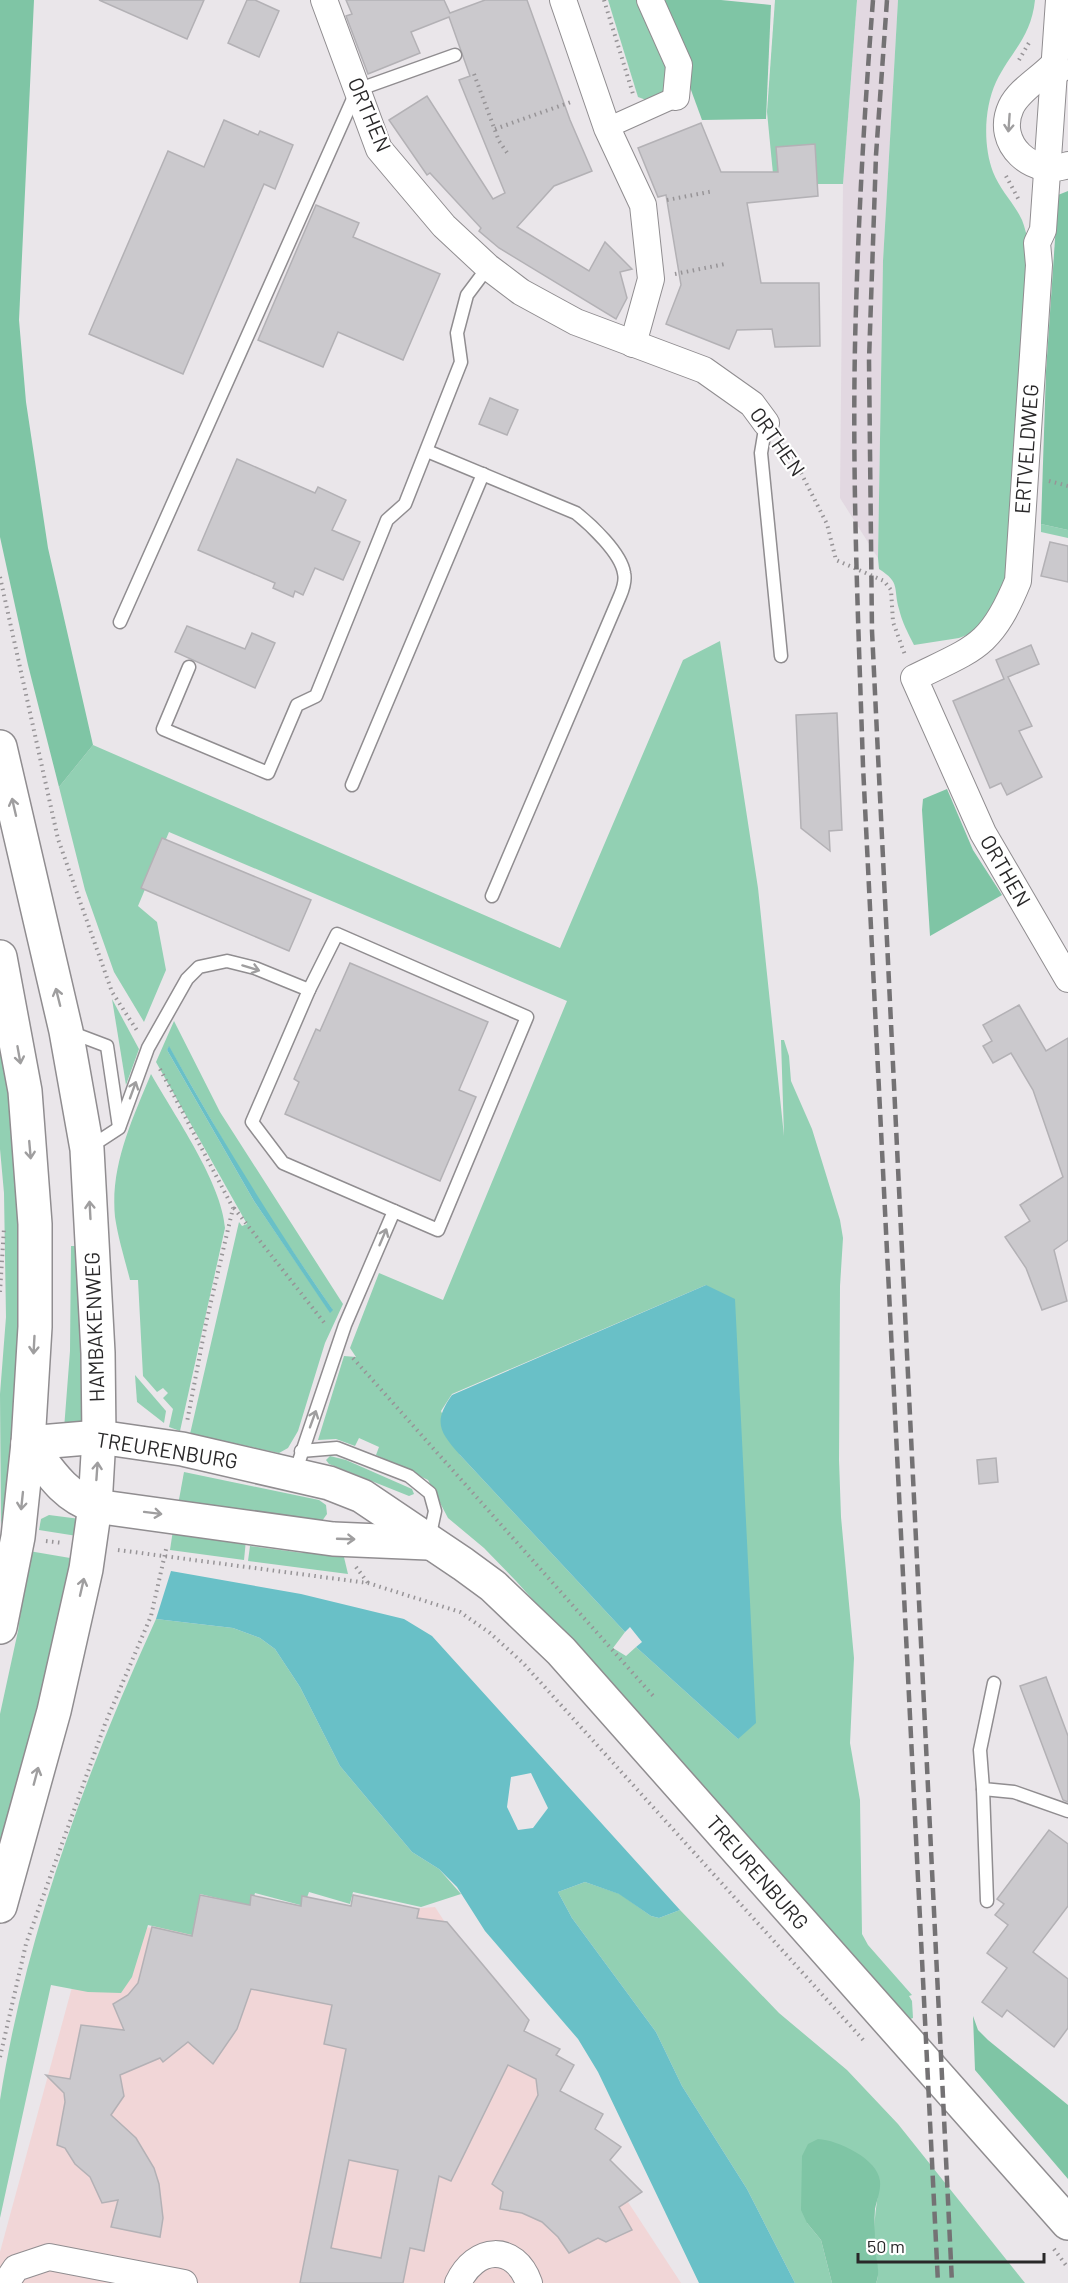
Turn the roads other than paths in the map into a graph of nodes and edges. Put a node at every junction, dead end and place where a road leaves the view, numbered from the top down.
1 (324, 0) edge
2 (563, 0) edge
3 (650, 0) edge
4 (1059, 0) edge
5 (454, 55) dead end
6 (1061, 72) edge
7 (357, 90) junction
8 (676, 97) joint
9 (607, 128) junction
10 (1056, 167) edge
11 (488, 267) junction
12 (633, 344) junction
13 (766, 423) joint
14 (427, 451) junction
15 (483, 474) junction
16 (120, 622) dead end
17 (781, 656) dead end
18 (189, 667) dead end
19 (914, 678) joint
20 (0, 747) edge
21 (352, 785) dead end
22 (492, 896) dead end
23 (0, 957) edge
24 (1068, 979) edge
25 (309, 990) junction
26 (66, 1031) junction
27 (119, 1128) junction
28 (87, 1149) junction
29 (394, 1211) junction
30 (99, 1437) junction
31 (28, 1443) junction
32 (298, 1462) junction
33 (95, 1506) junction
34 (428, 1543) junction
35 (0, 1627) edge
36 (994, 1683) dead end
37 (983, 1790) junction
38 (1068, 1811) edge
39 (987, 1901) dead end
40 (0, 1906) edge
41 (1068, 2223) edge
42 (6, 2283) edge
43 (184, 2283) edge
44 (458, 2283) edge
45 (529, 2283) edge

1 - 7 street, ORTHEN
2 - 9 street
3 - 8 street
4 - 6 street, ERTVELDWEG
5 - 7 lane
6 - 10 street, ERTVELDWEG
6 -> 10 street
7 - 11 street, ORTHEN
7 - 16 lane
8 - 9 street
9 - 12 street
10 - 19 street, ERTVELDWEG
11 - 12 street, ORTHEN
11 - 14 lane
12 - 13 street, ORTHEN
13 - 17 lane
14 - 15 lane
14 - 18 lane
15 - 21 lane
15 - 22 lane
19 - 24 street, ORTHEN
26 -> 20 main road, HAMBAKENWEG
23 -> 31 main road
27 -> 25 lane
25 - 29 lane
25 - 29 lane
26 - 27 lane
26 - 28 main road, HAMBAKENWEG
27 - 28 lane
30 -> 28 main road, HAMBAKENWEG
32 -> 29 lane
30 - 31 main road, TREURENBURG
30 - 32 main road, TREURENBURG
33 -> 30 main road, HAMBAKENWEG
31 - 33 main road
31 -> 35 main road
32 - 34 main road, TREURENBURG
32 - 34 lane
33 -> 34 main road
40 -> 33 main road, HAMBAKENWEG
34 - 41 main road, TREURENBURG
36 - 37 lane
37 - 38 lane
37 - 39 lane
42 - 43 street
44 - 45 street

